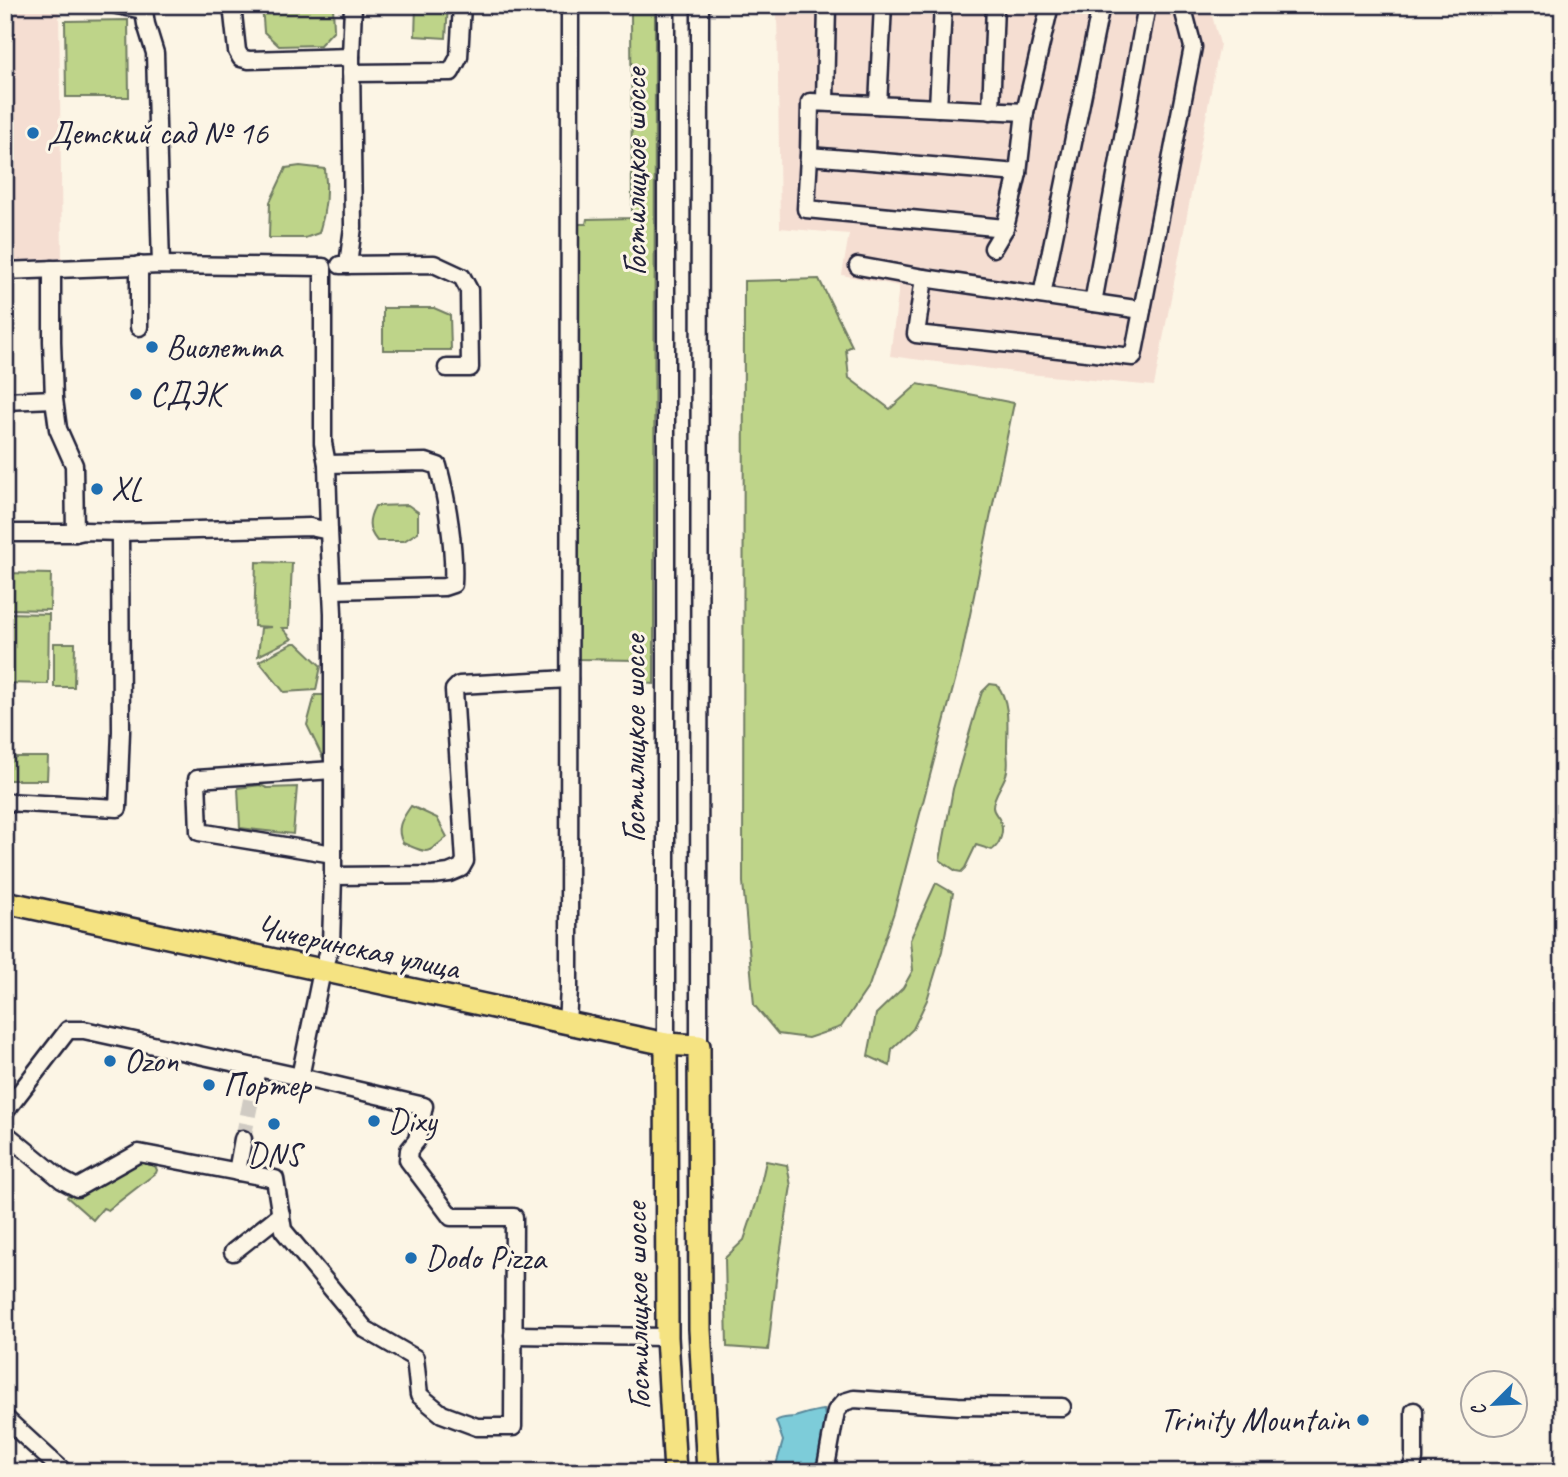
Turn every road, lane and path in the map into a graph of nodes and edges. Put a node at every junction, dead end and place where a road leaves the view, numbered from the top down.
1 (117, 5) edge
2 (233, 5) edge
3 (353, 5) edge
4 (462, 5) edge
5 (570, 5) edge
6 (666, 5) edge
7 (700, 5) edge
8 (827, 5) edge
9 (883, 5) edge
10 (943, 5) edge
11 (995, 5) edge
12 (1050, 5) edge
13 (1101, 5) edge
14 (1147, 5) edge
15 (1182, 5) edge
16 (143, 8) edge
17 (351, 65) junction
18 (825, 102) junction
19 (878, 105) junction
20 (938, 108) junction
21 (992, 111) junction
22 (1025, 112) junction
23 (809, 156) junction
24 (1018, 173) junction
25 (1005, 228) junction
26 (993, 247) dead end
27 (139, 265) junction
28 (162, 265) junction
29 (348, 265) junction
30 (323, 267) junction
31 (858, 267) dead end
32 (52, 269) junction
33 (5, 271) edge
34 (924, 278) junction
35 (1042, 295) junction
36 (1093, 303) junction
37 (1142, 310) junction
38 (139, 327) dead end
39 (447, 368) dead end
40 (54, 399) junction
41 (5, 401) edge
42 (327, 464) junction
43 (329, 531) junction
44 (5, 533) edge
45 (75, 533) junction
46 (120, 533) junction
47 (332, 590) junction
48 (569, 679) junction
49 (333, 770) junction
50 (5, 802) edge
51 (332, 854) junction
52 (333, 876) junction
53 (5, 902) edge
54 (322, 971) junction
55 (567, 1023) junction
56 (666, 1044) junction
57 (699, 1046) junction
58 (257, 1068) junction
59 (300, 1077) junction
60 (254, 1085) tunnel mouth
61 (5, 1112) edge
62 (5, 1133) edge
63 (243, 1139) tunnel mouth
64 (237, 1172) junction
65 (281, 1214) junction
66 (233, 1252) dead end
67 (513, 1335) junction
68 (667, 1337) junction
69 (1062, 1407) dead end
70 (1414, 1411) dead end
71 (5, 1418) edge
72 (64, 1472) edge
73 (675, 1472) edge
74 (708, 1472) edge
75 (825, 1472) edge
76 (1411, 1472) edge

1 - 16 street
2 - 17 street
3 - 17 street
4 - 17 street
5 - 48 street, Гостилицкое шоссе
6 - 56 street, Гостилицкое шоссе
7 - 57 street, Гостилицкое шоссе
8 - 18 street
9 - 19 street
10 - 20 street
11 - 21 street
12 - 22 street
13 - 35 street
14 - 36 street
15 - 37 street
16 - 28 street
17 - 29 street
18 - 19 street
18 - 23 street
19 - 20 street
20 - 21 street
21 - 22 street
22 - 24 street
23 - 24 street
23 - 25 street
24 - 25 street
25 - 26 street
27 - 28 street
27 - 32 street
27 - 38 street
28 - 30 street
29 - 30 street
29 - 39 street
30 - 42 street
31 - 34 street
32 - 33 street
32 - 40 street
34 - 35 street
34 - 37 street
35 - 36 street
36 - 37 street
40 - 41 street
40 - 45 street
42 - 43 street
42 - 47 street
43 - 46 street
43 - 47 street
44 - 45 street
45 - 46 street
46 - 50 street
47 - 49 street
48 - 52 street
48 - 55 street, Гостилицкое шоссе
49 - 51 street
49 - 51 street
51 - 52 street
52 - 54 street
53 - 54 main road, Чичеринская улица
54 - 55 main road, Чичеринская улица
54 - 59 street
55 - 56 main road, Чичеринская улица
56 - 57 main road, Чичеринская улица
56 - 68 main road, Гостилицкое шоссе
57 - 74 main road, Гостилицкое шоссе
58 - 59 street
58 - 60 street
58 - 61 street
59 - 67 street
62 - 64 street
63 - 64 street
64 - 65 street
65 - 66 street
65 - 67 street
67 - 68 street
68 - 73 main road, Гостилицкое шоссе
69 - 75 street
70 - 76 street
71 - 72 street

